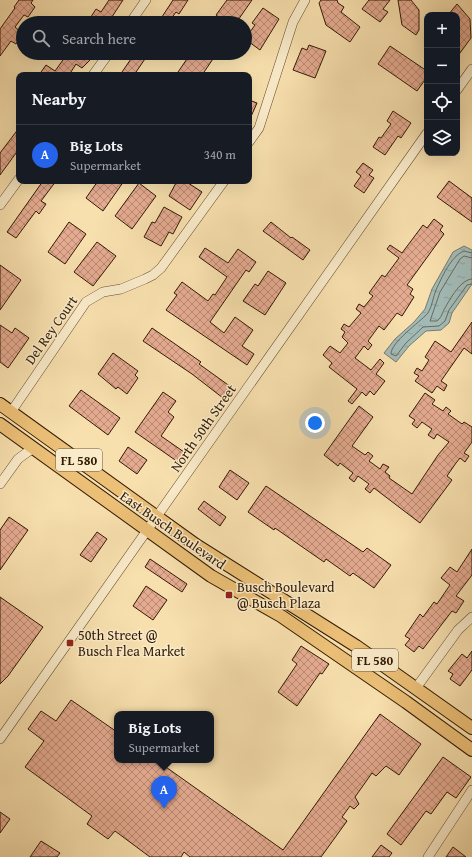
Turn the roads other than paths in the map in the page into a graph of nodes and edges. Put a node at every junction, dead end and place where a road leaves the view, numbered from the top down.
1 (146, 0) edge
2 (305, 0) edge
3 (135, 16) edge
4 (104, 60) edge
5 (472, 69) edge
6 (95, 72) edge
7 (460, 86) edge
8 (424, 137) edge
9 (252, 138) edge
10 (16, 183) edge
11 (222, 184) edge
12 (0, 206) edge
13 (0, 404) edge
14 (11, 412) junction
15 (0, 424) edge
16 (33, 448) junction
17 (0, 484) edge
18 (157, 517) junction
19 (147, 531) junction
20 (281, 616) junction
21 (472, 617) edge
22 (356, 646) junction
23 (416, 688) junction
24 (472, 728) edge
25 (0, 738) edge
26 (472, 750) edge
27 (472, 790) edge
28 (428, 857) edge

1 - 3 street
2 - 9 street
4 - 6 street
5 - 7 street
8 - 18 street, North 50th Street
10 - 12 street
11 - 14 street, Del Rey Court
13 - 14 main road, East Busch Boulevard / FL 580
14 - 18 main road, East Busch Boulevard / FL 580
15 - 16 main road, East Busch Boulevard / FL 580
16 - 17 street
16 - 19 main road, East Busch Boulevard / FL 580
18 - 19 street, North 50th Street
18 - 22 main road, East Busch Boulevard / FL 580
19 - 20 main road, East Busch Boulevard / FL 580
19 - 25 street, North 50th Street
20 - 22 main road
20 - 26 main road, East Busch Boulevard / FL 580
21 - 23 street
22 - 23 main road, East Busch Boulevard / FL 580
23 - 24 main road, East Busch Boulevard / FL 580
27 - 28 street

